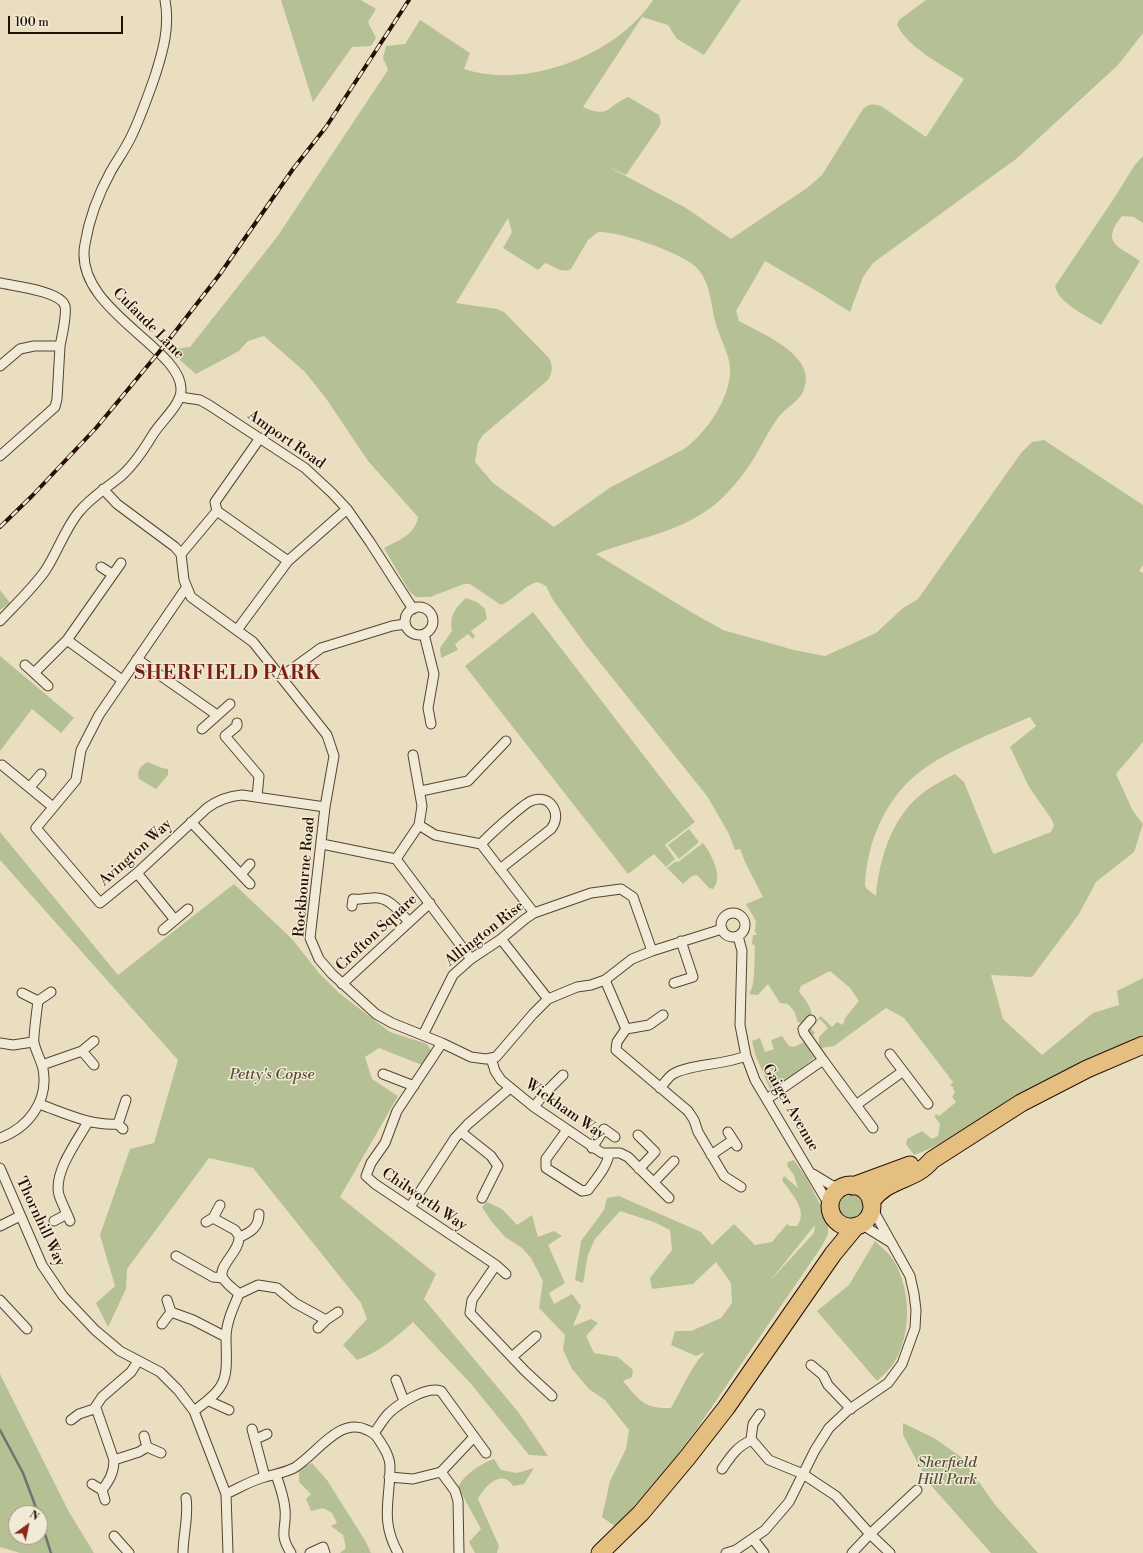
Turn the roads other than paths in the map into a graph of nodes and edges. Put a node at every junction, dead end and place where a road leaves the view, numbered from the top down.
1 (165, 0) edge
2 (0, 283) edge
3 (60, 346) junction
4 (0, 366) edge
5 (180, 397) junction
6 (260, 438) junction
7 (0, 456) edge
8 (103, 489) junction
9 (347, 509) junction
10 (216, 511) junction
11 (181, 554) junction
12 (288, 561) junction
13 (121, 563) dead end
14 (102, 567) dead end
15 (112, 574) junction
16 (186, 588) junction
17 (413, 609) junction
18 (0, 621) edge
19 (405, 624) junction
20 (237, 630) junction
21 (424, 634) junction
22 (66, 640) junction
23 (137, 659) junction
24 (25, 665) dead end
25 (34, 673) junction
26 (281, 676) junction
27 (122, 680) junction
28 (48, 686) dead end
29 (230, 704) dead end
30 (217, 714) junction
31 (237, 723) dead end
32 (431, 724) dead end
33 (202, 729) dead end
34 (506, 741) dead end
35 (413, 755) dead end
36 (2, 765) dead end
37 (41, 774) dead end
38 (30, 788) junction
39 (421, 791) junction
40 (257, 797) junction
41 (53, 807) junction
42 (325, 807) junction
43 (191, 822) junction
44 (419, 825) junction
45 (322, 844) junction
46 (481, 844) junction
47 (396, 859) junction
48 (250, 864) dead end
49 (500, 869) junction
50 (137, 873) junction
51 (241, 874) junction
52 (250, 884) dead end
53 (430, 903) junction
54 (352, 906) dead end
55 (188, 909) dead end
56 (534, 913) junction
57 (175, 920) junction
58 (409, 922) junction
59 (722, 929) junction
60 (163, 930) dead end
61 (738, 936) junction
62 (501, 939) junction
63 (681, 941) junction
64 (652, 950) junction
65 (472, 959) junction
66 (605, 980) junction
67 (674, 983) dead end
68 (342, 984) junction
69 (51, 992) dead end
70 (22, 993) dead end
71 (548, 999) junction
72 (38, 1001) junction
73 (663, 1015) dead end
74 (811, 1020) dead end
75 (626, 1029) junction
76 (423, 1035) junction
77 (94, 1040) dead end
78 (33, 1042) junction
79 (0, 1043) edge
80 (442, 1043) junction
81 (1143, 1045) edge
82 (82, 1051) junction
83 (890, 1054) dead end
84 (746, 1056) junction
85 (490, 1058) junction
86 (823, 1060) junction
87 (42, 1064) junction
88 (94, 1065) dead end
89 (902, 1072) junction
90 (383, 1074) dead end
91 (563, 1075) dead end
92 (414, 1086) junction
93 (510, 1088) junction
94 (660, 1088) junction
95 (767, 1099) junction
96 (126, 1100) dead end
97 (39, 1104) junction
98 (928, 1104) dead end
99 (856, 1105) junction
100 (534, 1107) junction
101 (88, 1122) junction
102 (873, 1128) dead end
103 (567, 1130) junction
104 (461, 1132) junction
105 (728, 1132) dead end
106 (638, 1135) dead end
107 (615, 1137) dead end
108 (0, 1138) edge
109 (592, 1148) junction
110 (609, 1154) junction
111 (711, 1155) junction
112 (932, 1160) junction
113 (674, 1161) dead end
114 (0, 1168) edge
115 (640, 1169) junction
116 (812, 1173) junction
117 (654, 1182) junction
118 (741, 1187) dead end
119 (847, 1187) junction
120 (482, 1198) dead end
121 (669, 1198) dead end
122 (220, 1205) dead end
123 (871, 1205) junction
124 (410, 1207) junction
125 (259, 1214) dead end
126 (833, 1214) junction
127 (20, 1216) junction
128 (54, 1221) dead end
129 (859, 1225) junction
130 (0, 1226) edge
131 (240, 1237) junction
132 (890, 1242) junction
133 (833, 1254) junction
134 (176, 1256) dead end
135 (496, 1265) junction
136 (506, 1274) dead end
137 (223, 1278) junction
138 (239, 1294) junction
139 (0, 1300) edge
140 (168, 1300) dead end
141 (171, 1312) junction
142 (338, 1312) dead end
143 (326, 1320) junction
144 (162, 1324) dead end
145 (318, 1328) dead end
146 (27, 1329) dead end
147 (536, 1336) dead end
148 (226, 1337) junction
149 (512, 1357) junction
150 (138, 1361) junction
151 (811, 1365) dead end
152 (396, 1380) dead end
153 (552, 1396) dead end
154 (209, 1401) junction
155 (404, 1401) junction
156 (96, 1408) junction
157 (850, 1409) junction
158 (228, 1410) dead end
159 (194, 1411) junction
160 (760, 1414) dead end
161 (70, 1420) dead end
162 (252, 1430) dead end
163 (374, 1433) junction
164 (267, 1434) dead end
165 (144, 1436) dead end
166 (474, 1437) junction
167 (256, 1439) junction
168 (752, 1440) junction
169 (147, 1447) junction
170 (486, 1452) dead end
171 (161, 1453) dead end
172 (114, 1460) junction
173 (722, 1469) dead end
174 (441, 1472) junction
175 (803, 1474) junction
176 (276, 1475) junction
177 (265, 1476) junction
178 (389, 1477) junction
179 (92, 1484) dead end
180 (102, 1490) junction
181 (917, 1490) dead end
182 (226, 1494) junction
183 (186, 1498) dead end
184 (106, 1500) dead end
185 (870, 1534) junction
186 (114, 1536) dead end
187 (753, 1539) junction
188 (129, 1553) edge
189 (183, 1553) edge
190 (228, 1553) edge
191 (291, 1553) edge
192 (310, 1553) edge
193 (325, 1553) edge
194 (398, 1553) edge
195 (459, 1553) edge
196 (600, 1553) edge
197 (726, 1553) edge
198 (764, 1553) edge
199 (852, 1553) edge
200 (890, 1553) edge

1 - 5 street, Cufaude Lane
2 - 3 street
3 - 4 street
3 - 7 street
5 - 6 street, Amport Road
5 - 8 street
6 - 9 street, Amport Road
6 - 10 street
8 - 11 street
8 - 18 street
9 - 12 street
9 - 17 street, Amport Road
10 - 11 street
10 - 12 street
11 - 16 street
12 - 20 street
13 - 15 street
14 - 15 street
15 - 22 street
16 - 20 street, Rockbourne Road
16 - 23 street, Avington Way
17 - 19 street
17 - 21 street
19 - 21 street
19 - 26 street
20 - 26 street, Rockbourne Road
21 - 32 street
22 - 25 street
22 - 27 street
23 - 27 street, Avington Way
23 - 30 street
24 - 25 street
25 - 28 street
26 - 42 street, Rockbourne Road
27 - 41 street, Avington Way
29 - 30 street
30 - 33 street
31 - 40 street
34 - 39 street
35 - 39 street
36 - 38 street
37 - 38 street
38 - 41 street
39 - 44 street
40 - 42 street, Avington Way
40 - 43 street, Avington Way
41 - 50 street, Avington Way
42 - 45 street, Rockbourne Road
43 - 50 street, Avington Way
43 - 51 street
44 - 46 street
44 - 47 street
45 - 47 street
45 - 68 street, Rockbourne Road
46 - 49 street
46 - 49 street
47 - 53 street
48 - 51 street
49 - 56 street
50 - 57 street
51 - 52 street
53 - 58 street, Crofton Square
53 - 65 street
54 - 58 street
55 - 57 street
56 - 62 street, Allington Rise
56 - 64 street, Allington Rise
57 - 60 street
58 - 68 street, Crofton Square
59 - 61 street
59 - 61 street
59 - 63 street
61 - 84 street, Gaiger Avenue
62 - 65 street, Allington Rise
62 - 71 street
63 - 64 street
63 - 67 street
64 - 66 street
65 - 76 street, Allington Rise
66 - 71 street
66 - 75 street
68 - 76 street, Rockbourne Road
69 - 72 street
70 - 72 street
71 - 85 street
72 - 78 street
73 - 75 street
74 - 86 street
75 - 94 street
76 - 80 street, Rockbourne Road
77 - 82 street
78 - 79 street
78 - 87 street
80 - 85 street, Rockbourne Road
80 - 92 street, Chilworth Way
81 - 112 highway
82 - 87 street
82 - 88 street
83 - 89 street
84 - 94 street
84 - 95 street, Gaiger Avenue
85 - 93 street, Wickham Way
86 - 95 street
86 - 99 street
87 - 97 street
89 - 98 street
89 - 99 street
90 - 92 street
91 - 100 street
92 - 124 street, Chilworth Way
93 - 100 street, Wickham Way
93 - 104 street
94 - 111 street
95 - 116 street, Gaiger Avenue
96 - 101 street
97 - 101 street
97 - 108 street
99 - 102 street
100 - 103 street, Wickham Way
101 - 128 street
103 - 109 street, Wickham Way
103 - 110 street
104 - 120 street
104 - 124 street
105 - 111 street
106 - 115 street
107 - 109 street
109 - 110 street, Wickham Way
110 - 115 street, Wickham Way
111 - 118 street
112 - 119 highway
112 - 123 highway
113 - 117 street
114 - 127 street, Thornhill Way
115 - 117 street, Wickham Way
116 - 119 street, Gaiger Avenue
116 - 126 street, Gaiger Avenue
117 - 121 street, Wickham Way
119 - 123 highway
119 - 126 highway
122 - 131 street
123 - 129 highway
123 - 132 street
124 - 135 street, Chilworth Way
125 - 131 street
126 - 129 highway
126 - 133 highway
127 - 130 street
127 - 150 street, Thornhill Way
129 - 132 street
129 - 133 highway
131 - 137 street
132 - 157 street
133 - 196 highway
134 - 137 street
135 - 136 street, Chilworth Way
135 - 149 street
137 - 138 street
138 - 143 street
138 - 148 street
139 - 146 street
140 - 141 street
141 - 144 street
141 - 148 street
142 - 143 street
143 - 145 street
147 - 149 street
148 - 154 street
149 - 153 street
150 - 156 street
150 - 159 street, Thornhill Way
151 - 157 street
152 - 155 street
154 - 158 street
154 - 159 street
155 - 163 street
155 - 166 street
156 - 161 street
156 - 172 street
157 - 175 street
159 - 182 street, Thornhill Way
160 - 168 street
162 - 167 street
163 - 176 street
163 - 178 street
164 - 167 street
165 - 169 street
166 - 170 street
166 - 174 street
167 - 177 street
168 - 173 street
168 - 175 street
169 - 171 street
169 - 172 street
172 - 180 street
174 - 178 street
174 - 195 street
175 - 185 street
175 - 187 street
176 - 177 street
176 - 191 street
177 - 182 street
178 - 194 street
179 - 180 street
180 - 184 street
181 - 185 street
182 - 190 street, Thornhill Way
183 - 189 street
185 - 199 street
185 - 200 street
186 - 188 street
187 - 197 street
187 - 198 street
192 - 193 street

